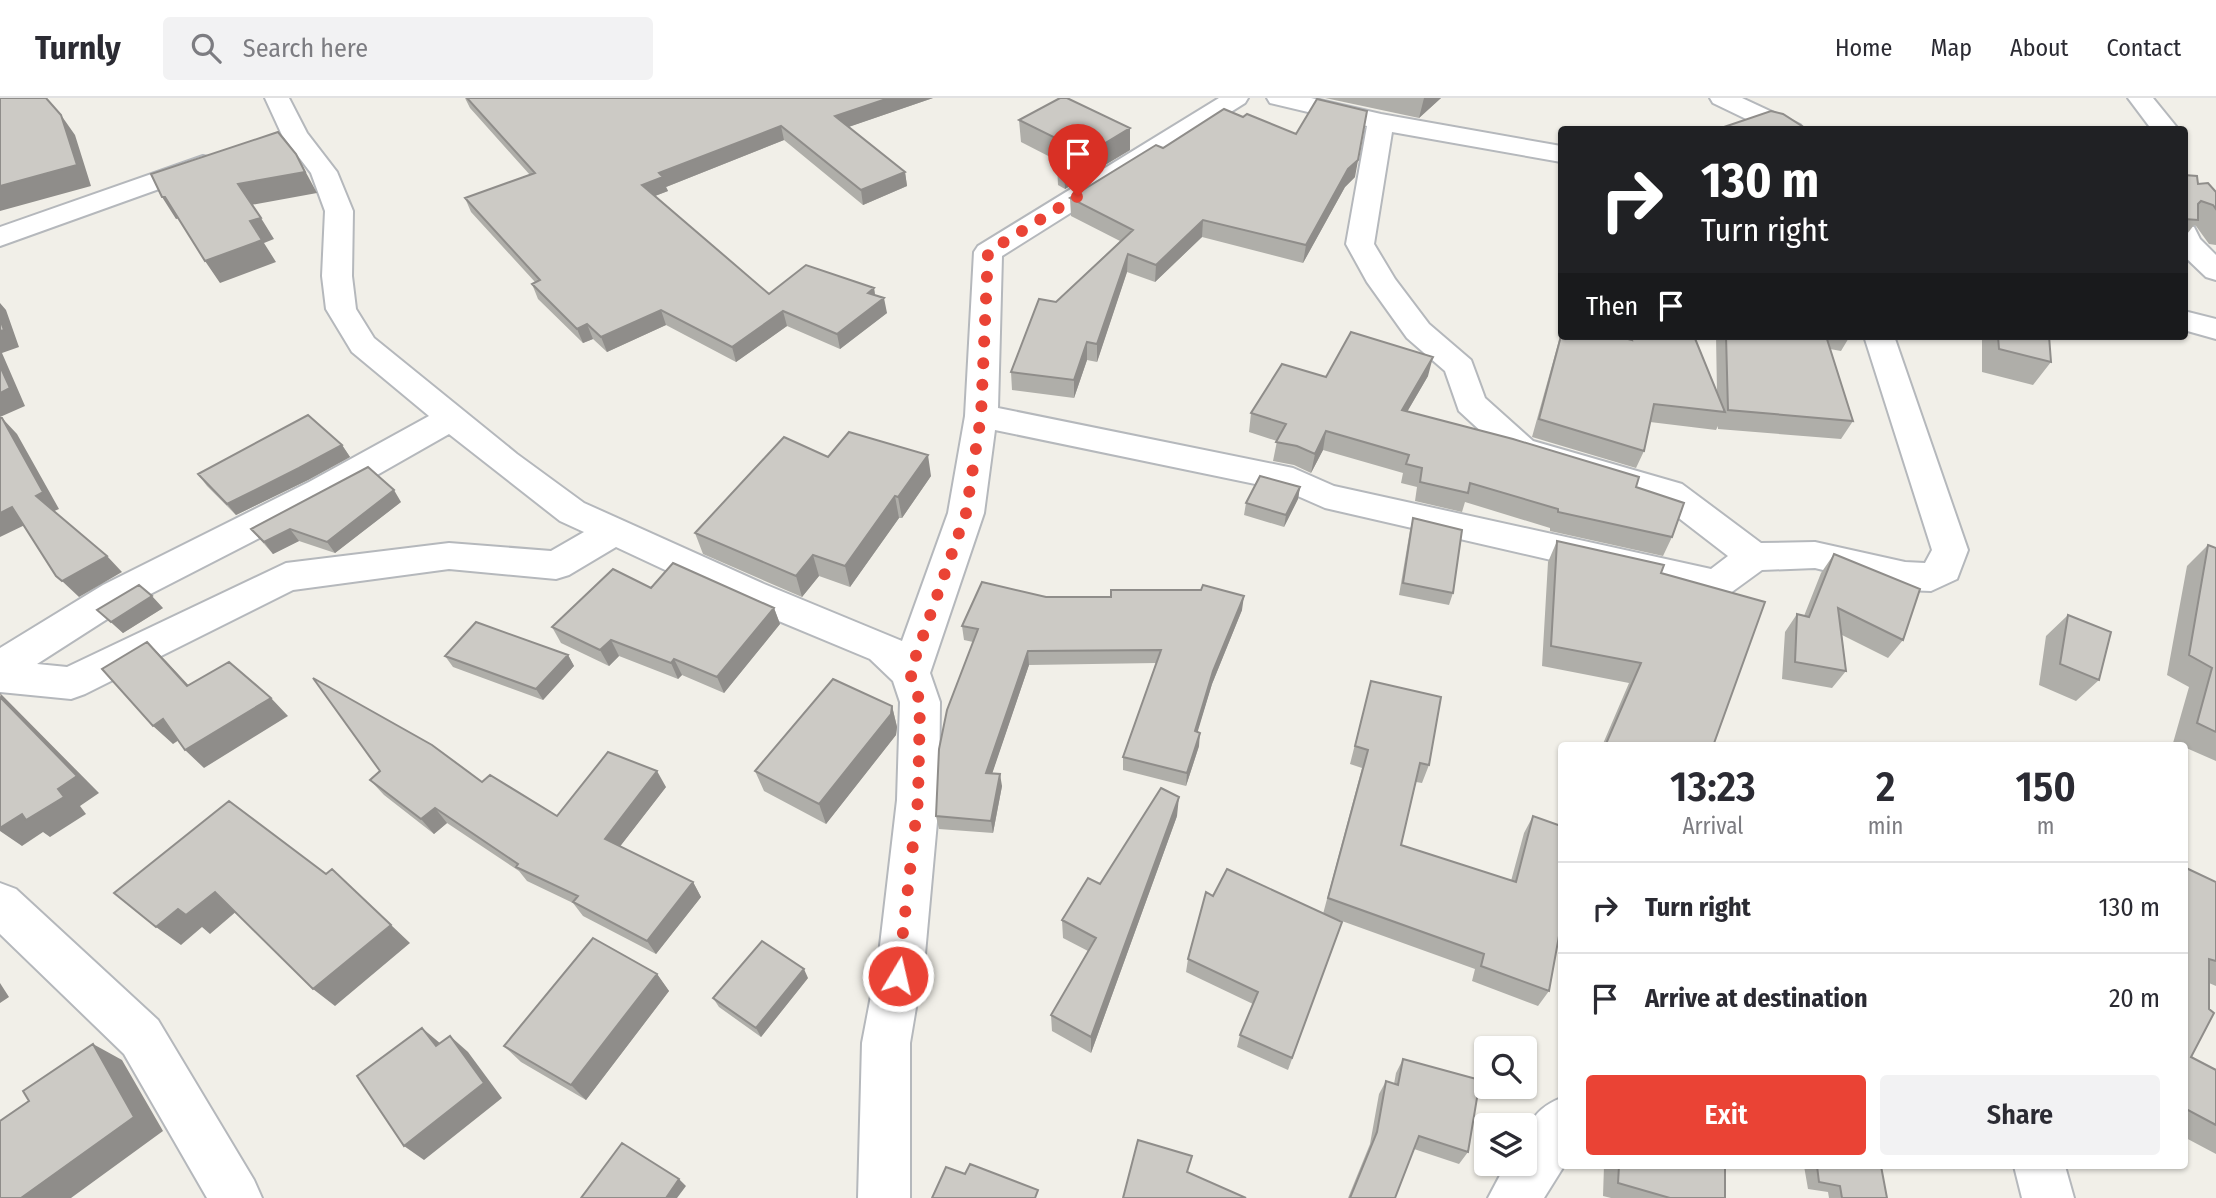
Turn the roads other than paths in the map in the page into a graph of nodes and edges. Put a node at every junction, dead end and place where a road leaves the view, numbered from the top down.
1 (277, 98) edge
2 (1236, 98) edge
3 (1279, 98) edge
4 (1721, 98) edge
5 (2140, 98) edge
6 (1381, 122) junction
7 (1782, 126) edge
8 (2163, 126) edge
9 (1558, 153) edge
10 (223, 158) edge
11 (0, 237) edge
12 (2188, 244) edge
13 (2216, 271) edge
14 (1880, 340) edge
15 (981, 416) junction
16 (451, 418) junction
17 (613, 532) junction
18 (1754, 557) junction
19 (0, 668) edge
20 (910, 673) junction
21 (0, 676) edge
22 (0, 904) edge
23 (1558, 1128) edge
24 (2040, 1169) edge
25 (236, 1198) edge
26 (884, 1198) edge
27 (1514, 1198) edge
28 (2048, 1198) edge

1 - 16 street
2 - 15 street
3 - 6 street
4 - 7 street
5 - 8 street
6 - 9 street
6 - 18 street
10 - 11 street
12 - 13 street
14 - 18 street
15 - 18 street
15 - 20 street
16 - 17 street
16 - 19 street
17 - 20 street
17 - 21 street
20 - 26 street
22 - 25 street
23 - 27 street
24 - 28 street

